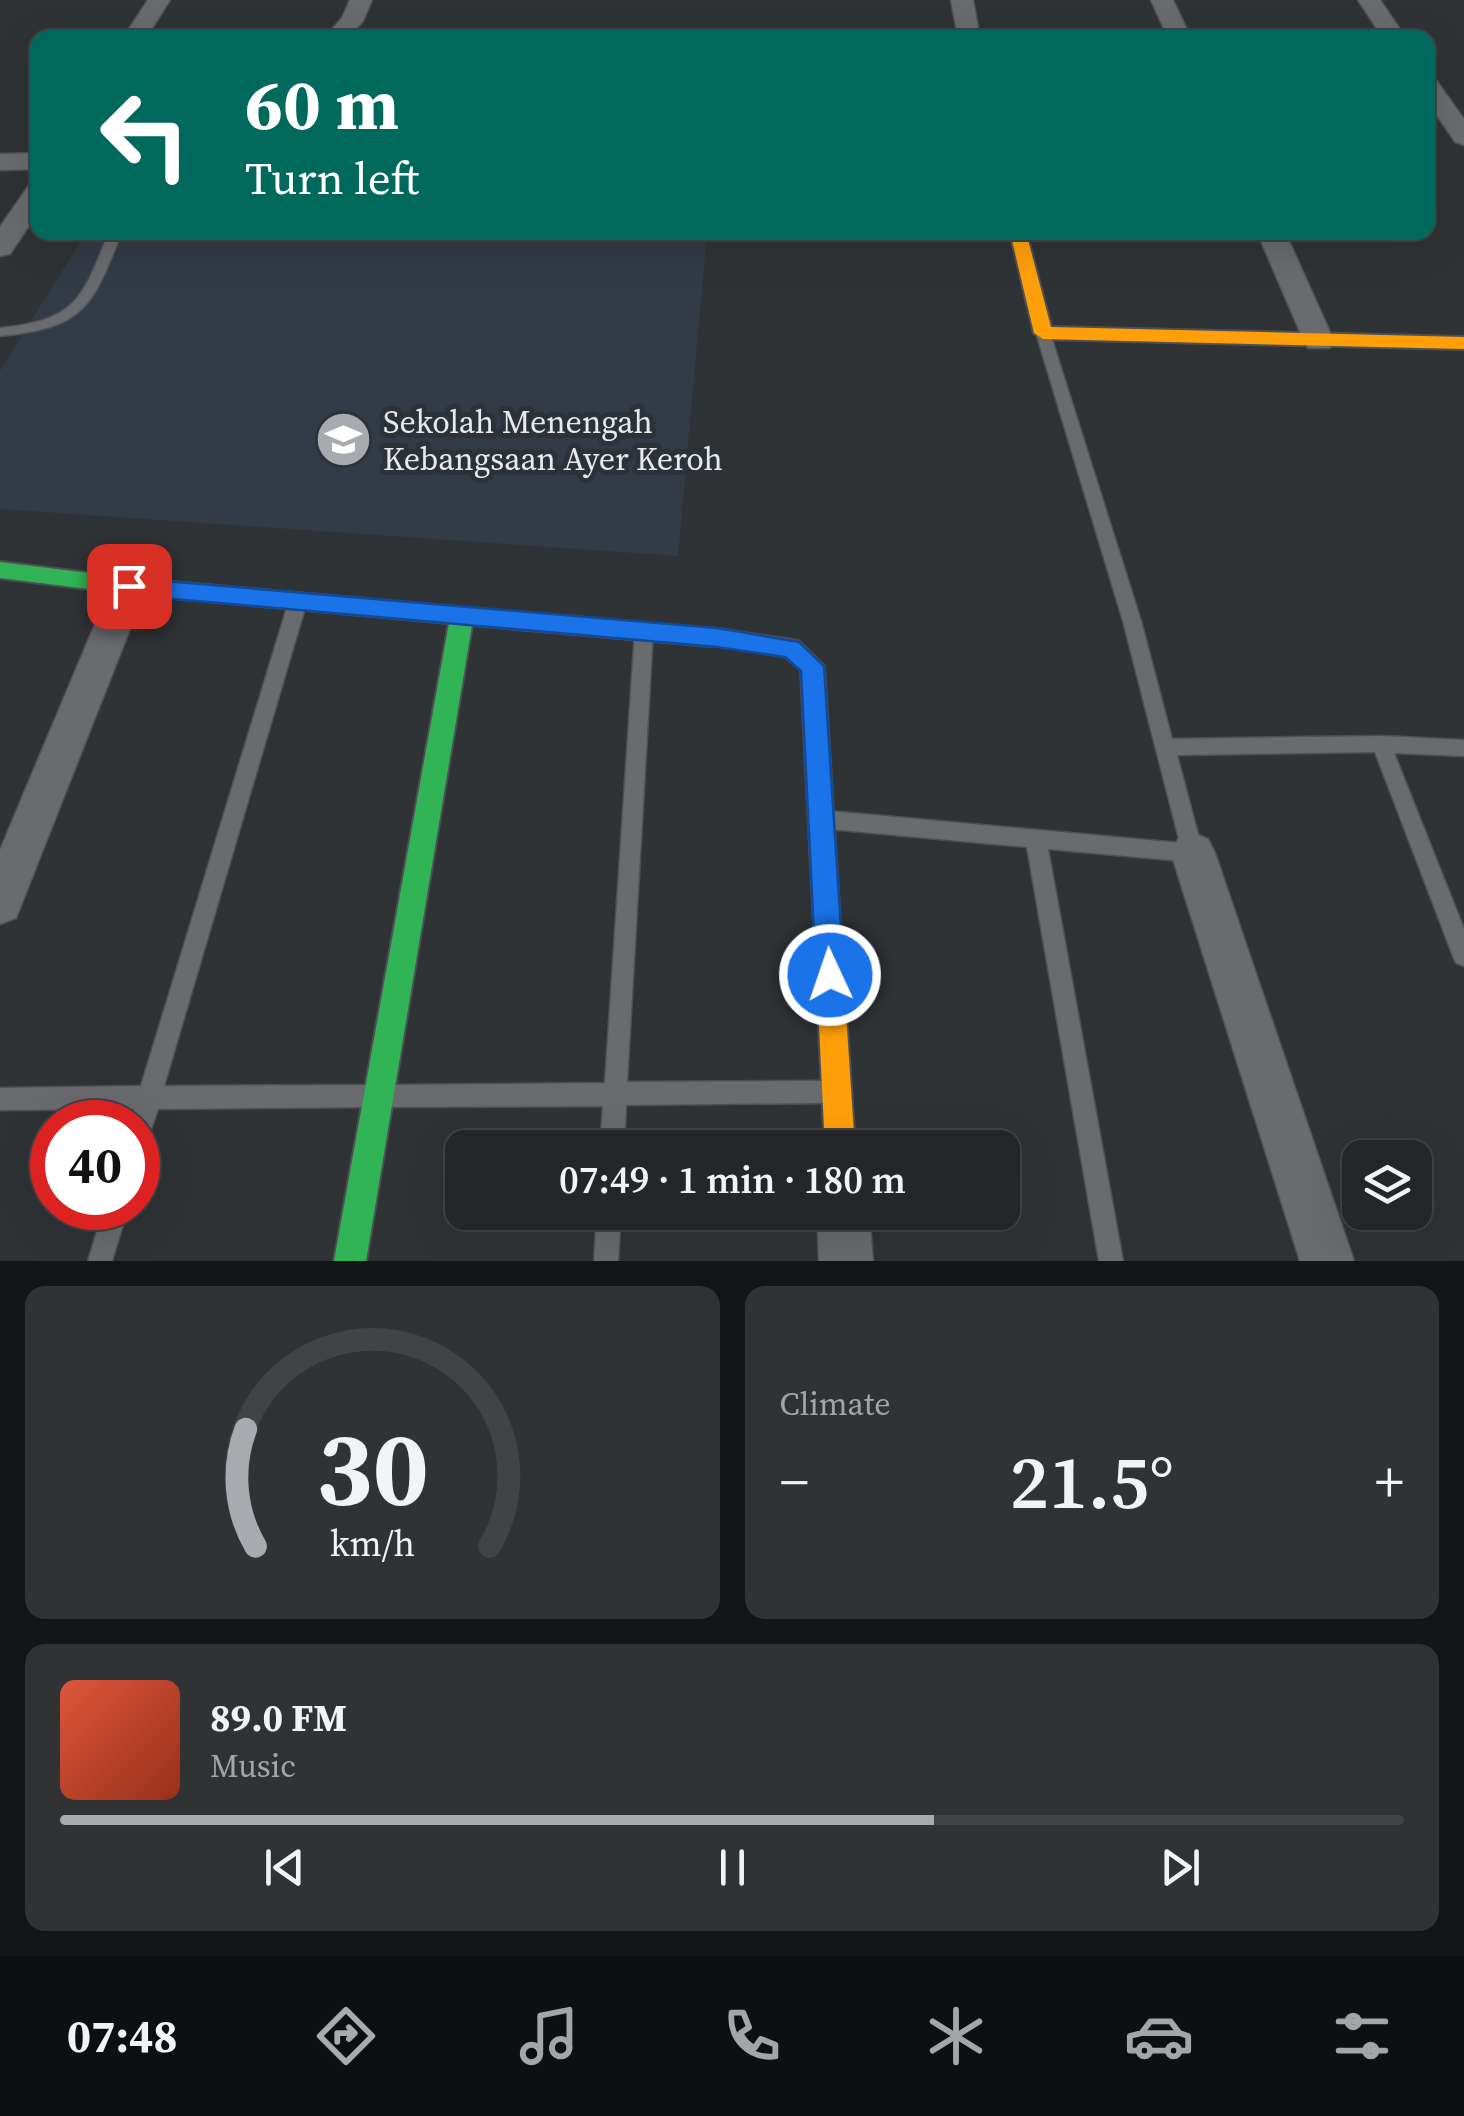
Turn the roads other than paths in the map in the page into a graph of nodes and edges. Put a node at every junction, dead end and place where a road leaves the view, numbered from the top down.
1 (160, 0) edge
2 (361, 0) edge
3 (962, 0) edge
4 (1162, 0) edge
5 (1369, 0) edge
6 (139, 30) edge
7 (343, 30) edge
8 (968, 30) edge
9 (1176, 30) edge
10 (1390, 30) edge
11 (1435, 94) edge
12 (1464, 137) edge
13 (0, 162) edge
14 (30, 162) edge
15 (30, 202) edge
16 (112, 240) edge
17 (1020, 240) edge
18 (1275, 240) edge
19 (0, 248) edge
20 (0, 332) edge
21 (1043, 333) junction
22 (1320, 340) junction
23 (1464, 343) edge
24 (0, 570) edge
25 (129, 586) junction
26 (298, 600) junction
27 (462, 615) junction
28 (644, 631) junction
29 (1381, 744) junction
30 (1165, 747) junction
31 (1464, 748) edge
32 (821, 819) junction
33 (1036, 838) junction
34 (1193, 853) junction
35 (0, 903) edge
36 (1464, 956) edge
37 (836, 1092) junction
38 (616, 1094) junction
39 (378, 1096) junction
40 (149, 1098) junction
41 (0, 1099) edge
42 (613, 1130) edge
43 (839, 1130) edge
44 (109, 1230) edge
45 (607, 1230) edge
46 (845, 1230) edge
47 (100, 1261) edge
48 (350, 1261) edge
49 (606, 1261) edge
50 (846, 1261) edge
51 (1111, 1261) edge
52 (1328, 1261) edge

1 - 6 street
2 - 7 street
3 - 8 street
4 - 9 street
5 - 10 street
11 - 12 street
13 - 14 street
15 - 19 street
16 - 20 lane
17 - 21 street
18 - 22 street
21 - 22 street
21 - 30 lane
22 - 23 street
24 - 25 street
25 - 26 street
25 - 35 street
26 - 27 street
26 - 40 lane
27 - 28 street
27 - 39 street
28 - 32 street
28 - 38 lane
29 - 30 lane
29 - 31 lane
29 - 36 lane
30 - 34 lane
32 - 33 lane
32 - 37 street
33 - 34 lane
33 - 51 lane
34 - 52 street
37 - 38 lane
37 - 43 street
38 - 39 lane
38 - 42 lane
39 - 40 lane
39 - 48 street
40 - 41 lane
44 - 47 lane
45 - 49 lane
46 - 50 street

